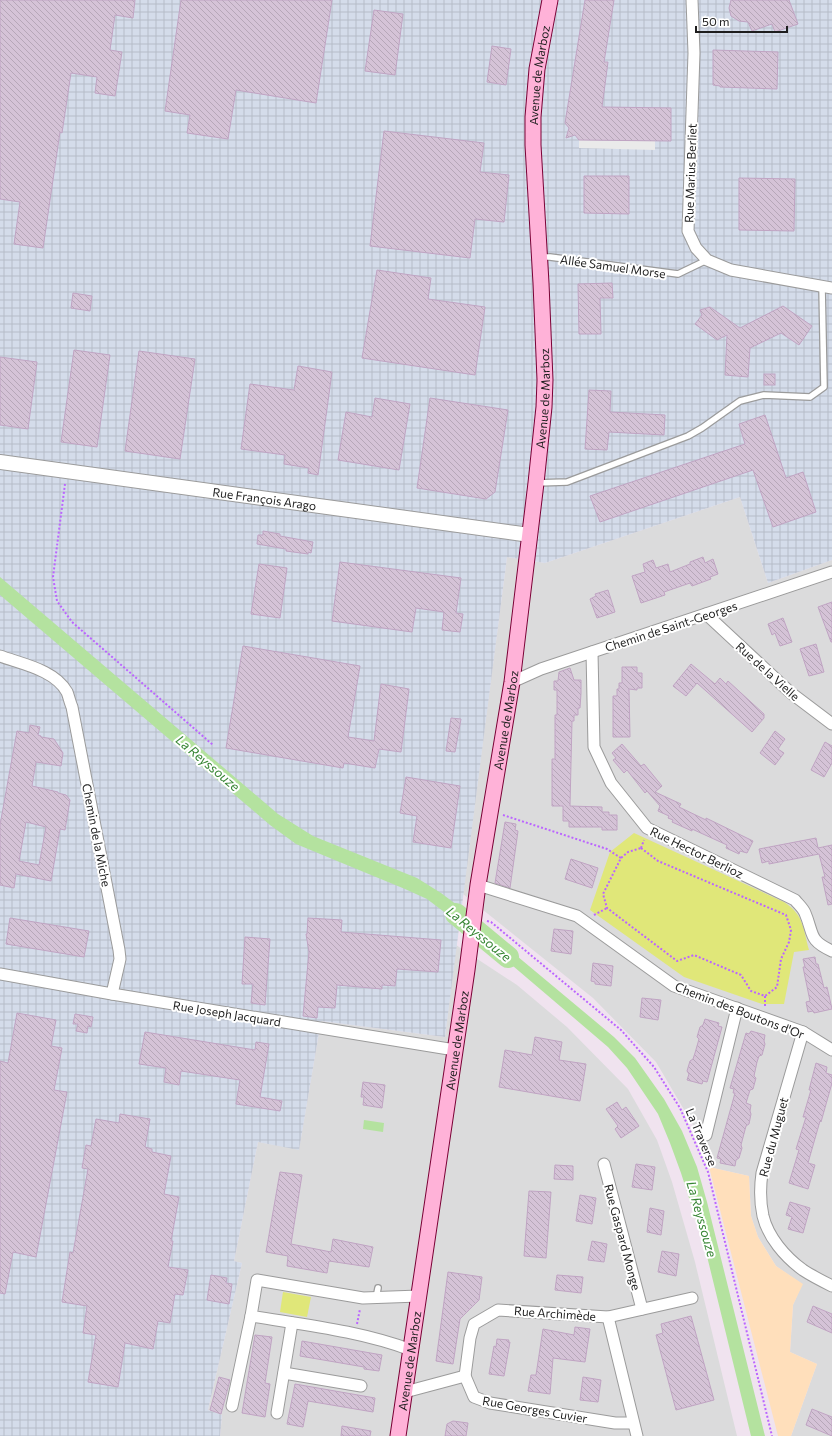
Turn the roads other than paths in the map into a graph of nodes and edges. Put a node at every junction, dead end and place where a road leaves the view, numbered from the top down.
1 (550, 0) edge
2 (692, 0) edge
3 (539, 258) junction
4 (707, 260) junction
5 (827, 287) edge
6 (0, 462) edge
7 (536, 483) junction
8 (530, 535) junction
9 (832, 572) edge
10 (706, 614) junction
11 (592, 652) junction
12 (0, 656) edge
13 (512, 682) junction
14 (832, 724) edge
15 (478, 885) junction
16 (832, 951) edge
17 (0, 974) edge
18 (112, 994) junction
19 (737, 1008) junction
20 (802, 1032) junction
21 (455, 1050) junction
22 (832, 1050) edge
23 (706, 1135) dead end
24 (604, 1164) dead end
25 (831, 1284) edge
26 (419, 1296) junction
27 (692, 1298) dead end
28 (642, 1309) junction
29 (251, 1316) junction
30 (608, 1317) junction
31 (292, 1323) junction
32 (411, 1350) junction
33 (284, 1373) junction
34 (465, 1376) junction
35 (360, 1386) dead end
36 (405, 1392) junction
37 (232, 1406) dead end
38 (277, 1413) dead end
39 (634, 1423) junction
40 (398, 1436) edge
41 (637, 1436) edge

1 - 3 main road, Avenue de Marboz
2 - 4 street, Rue Marius Berliet
3 - 4 lane, Allée Samuel Morse
3 - 7 main road, Avenue de Marboz
4 - 5 street, Rue Marius Berliet
5 - 7 lane
6 - 8 street, Rue François Arago
7 - 8 main road, Avenue de Marboz
8 - 13 main road, Avenue de Marboz
9 - 10 street, Chemin de Saint-Georges
10 - 11 street, Chemin de Saint-Georges
10 - 14 street, Rue de la Vielle
11 - 13 street, Chemin de Saint-Georges
11 - 16 street, Rue Hector Berlioz
12 - 18 street, Chemin de la Miche
13 - 15 main road, Avenue de Marboz
15 - 19 street, Chemin des Boutons d'Or
15 - 21 main road, Avenue de Marboz
17 - 18 street, Rue Joseph Jacquard
18 - 21 street, Rue Joseph Jacquard
19 - 20 street, Chemin des Boutons d'Or
19 - 23 street
20 - 22 street, Chemin des Boutons d'Or
20 - 25 street, Rue du Muguet
21 - 26 main road, Avenue de Marboz
24 - 28 street, Rue Gaspard Monge
26 - 29 street
26 - 32 main road, Avenue de Marboz
27 - 28 street, Rue Archimède
28 - 30 street, Rue Archimède
29 - 31 street
29 - 37 street
30 - 34 street, Rue Archimède
30 - 39 street
31 - 32 street
31 - 33 street
32 - 36 main road, Avenue de Marboz
33 - 35 street
33 - 38 street
34 - 36 street
34 - 39 street, Rue Georges Cuvier
36 - 40 main road, Avenue de Marboz
39 - 41 street

